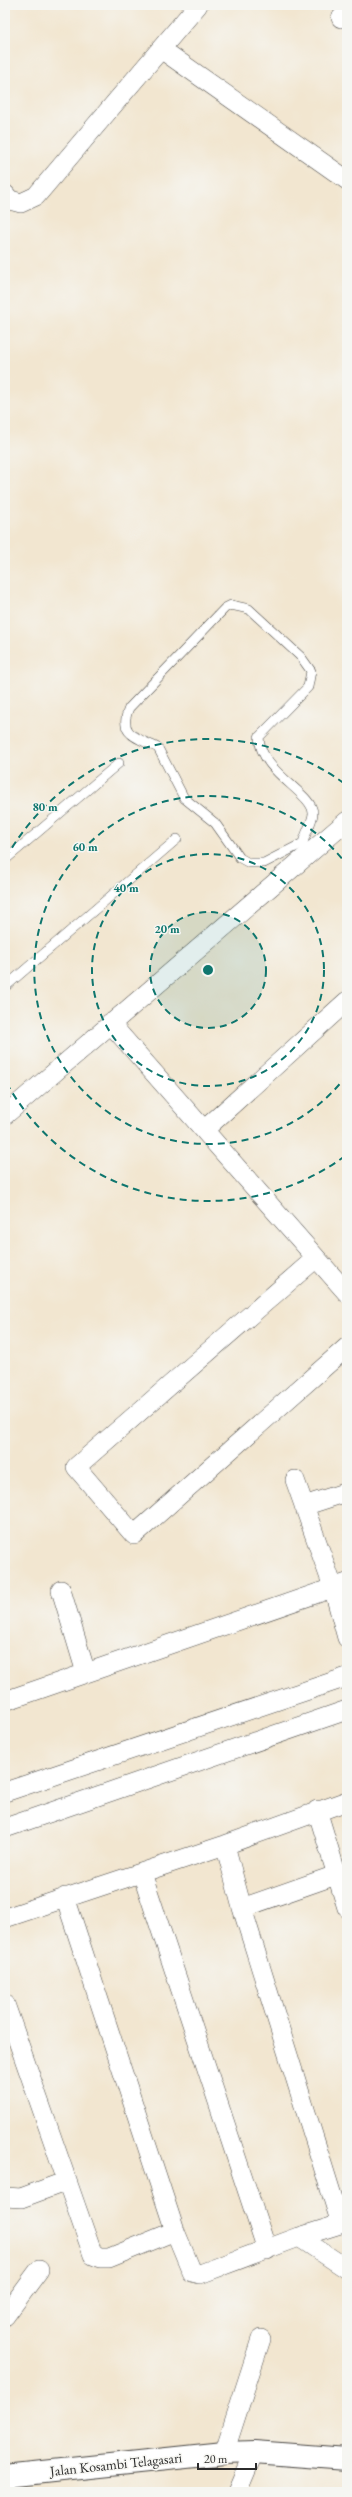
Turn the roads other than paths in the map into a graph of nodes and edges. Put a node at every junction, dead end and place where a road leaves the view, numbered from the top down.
1 (198, 5) edge
2 (161, 49) junction
3 (347, 180) edge
4 (5, 194) edge
5 (119, 763) dead end
6 (347, 821) edge
7 (177, 839) dead end
8 (308, 847) junction
9 (5, 860) edge
10 (5, 987) edge
11 (347, 1001) edge
12 (110, 1024) junction
13 (5, 1114) edge
14 (204, 1130) junction
15 (316, 1258) junction
16 (347, 1293) edge
17 (347, 1347) edge
18 (295, 1480) dead end
19 (347, 1492) edge
20 (304, 1506) junction
21 (340, 1585) edge
22 (61, 1590) dead end
23 (347, 1638) edge
24 (86, 1674) junction
25 (347, 1677) edge
26 (5, 1701) edge
27 (347, 1710) edge
28 (5, 1792) edge
29 (347, 1801) edge
30 (317, 1810) junction
31 (5, 1828) edge
32 (225, 1845) junction
33 (142, 1873) junction
34 (336, 1875) junction
35 (66, 1897) junction
36 (242, 1908) junction
37 (347, 1908) edge
38 (5, 1918) edge
39 (5, 2004) edge
40 (67, 2181) junction
41 (5, 2197) edge
42 (344, 2223) edge
43 (175, 2231) junction
44 (299, 2237) junction
45 (267, 2250) junction
46 (347, 2268) edge
47 (39, 2270) dead end
48 (5, 2316) edge
49 (261, 2338) dead end
50 (254, 2452) junction
51 (224, 2453) junction
52 (347, 2459) edge
53 (5, 2476) edge
54 (237, 2492) edge

1 - 2 street
2 - 3 street
2 - 4 street
5 - 9 lane
6 - 8 street
7 - 10 lane
8 - 8 lane
8 - 12 street
11 - 14 street
12 - 13 street
12 - 14 street
14 - 15 street
15 - 16 street
15 - 17 street
18 - 20 street
19 - 20 street
20 - 21 street
21 - 23 street
21 - 24 street
22 - 24 street
24 - 26 street
25 - 28 street
27 - 31 street
29 - 30 street
30 - 32 street
30 - 34 street
32 - 33 street
32 - 36 street
33 - 35 street
33 - 45 street
34 - 36 street
34 - 37 street
35 - 38 street
35 - 43 street
36 - 42 street
39 - 40 street
40 - 41 street
40 - 43 street
42 - 44 street
43 - 45 street
44 - 45 street
44 - 46 street
47 - 48 street
49 - 51 street
50 - 51 main road, Jalan Kosambi Telagasari
50 - 52 main road, Jalan Kosambi Telagasari
50 - 54 street
51 - 53 main road, Jalan Kosambi Telagasari

